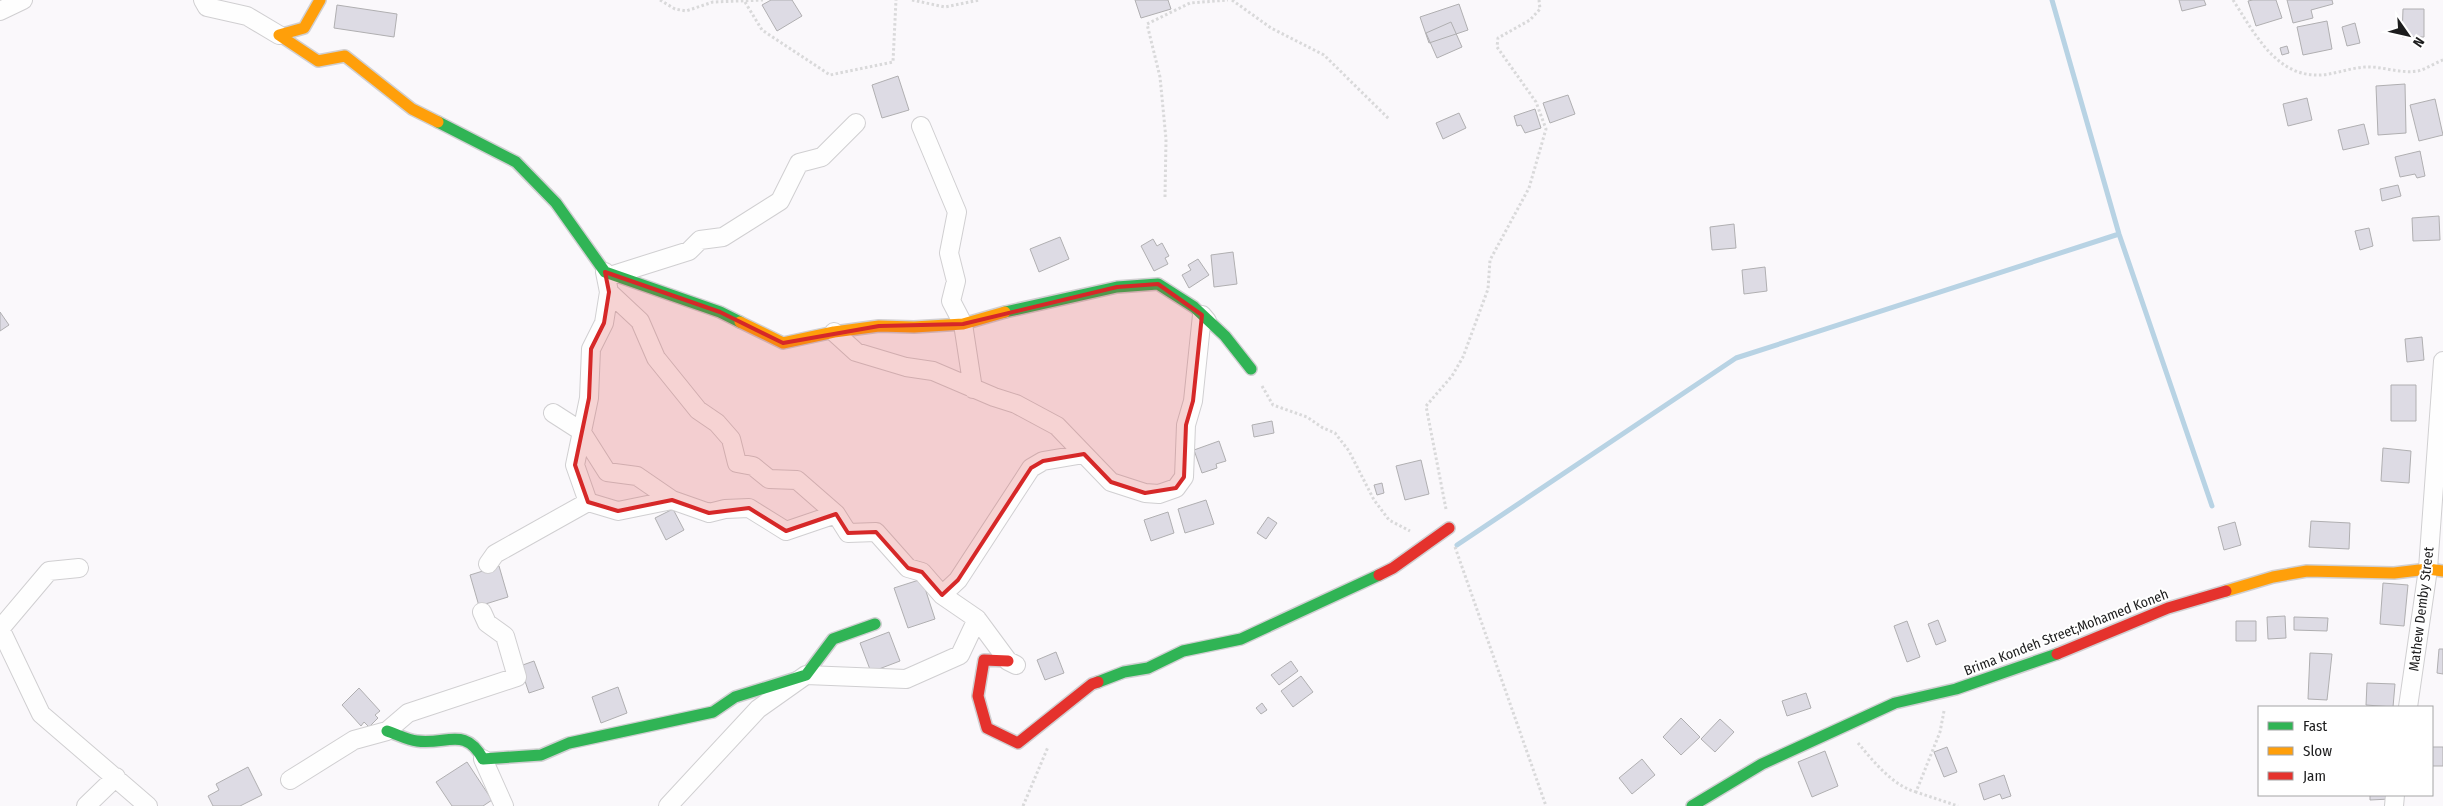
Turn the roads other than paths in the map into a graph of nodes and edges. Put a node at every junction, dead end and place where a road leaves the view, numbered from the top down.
1 (23, 0) edge
2 (203, 0) edge
3 (320, 0) edge
4 (0, 11) edge
5 (279, 35) junction
6 (856, 123) dead end
7 (921, 126) dead end
8 (609, 273) junction
9 (609, 292) junction
10 (1202, 315) junction
11 (963, 324) junction
12 (834, 332) junction
13 (2443, 361) edge
14 (1252, 369) road end
15 (973, 389) junction
16 (553, 413) dead end
17 (582, 431) junction
18 (1084, 454) junction
19 (672, 500) junction
20 (588, 502) junction
21 (836, 514) junction
22 (1449, 528) road end
23 (488, 564) dead end
24 (79, 568) dead end
25 (2436, 570) edge
26 (942, 595) junction
27 (482, 612) dead end
28 (977, 619) junction
29 (876, 624) dead end
30 (0, 629) edge
31 (960, 655) junction
32 (984, 660) junction
33 (1012, 663) joint
34 (806, 675) junction
35 (2408, 706) edge
36 (387, 731) junction
37 (483, 759) junction
38 (116, 777) junction
39 (290, 780) dead end
40 (86, 806) edge
41 (148, 806) edge
42 (504, 806) edge
43 (668, 806) edge
44 (1692, 806) edge

1 - 4 street
2 - 5 street
3 - 5 street
5 - 8 street
6 - 8 street
7 - 11 street
8 - 9 street
8 - 12 street
9 - 17 street
9 - 21 street
10 - 11 street
10 - 14 street
10 - 18 street
11 - 12 street
11 - 15 street
12 - 15 street
13 - 25 street, Mathew Demby Street
15 - 18 street
16 - 17 street
17 - 19 street
17 - 20 street
18 - 26 street
19 - 20 street
19 - 21 street
20 - 23 street
21 - 26 street
22 - 32 street
24 - 30 street
25 - 35 street, Mathew Demby Street
25 - 44 street, Brima Kondeh Street;Mohamed Koneh
26 - 28 street
27 - 36 street
28 - 31 street
28 - 33 street
29 - 34 street
30 - 38 street
31 - 32 street
31 - 34 street
32 - 33 street
34 - 37 street
34 - 43 street
36 - 37 street
36 - 39 street
37 - 42 street
38 - 40 street
38 - 41 street

